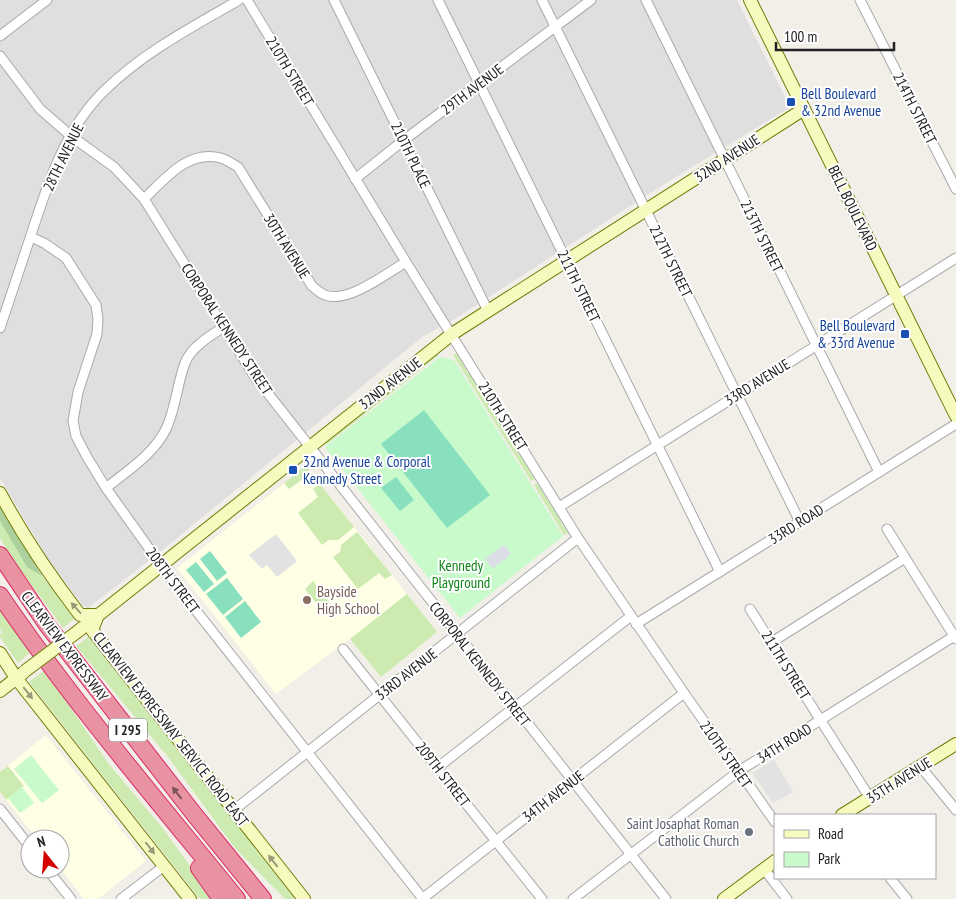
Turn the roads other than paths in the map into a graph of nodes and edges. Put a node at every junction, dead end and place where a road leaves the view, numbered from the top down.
1 (47, 0) edge
2 (239, 0) edge
3 (247, 0) edge
4 (334, 0) edge
5 (438, 0) edge
6 (542, 0) edge
7 (591, 0) edge
8 (646, 0) edge
9 (750, 0) edge
10 (860, 0) edge
11 (555, 27) junction
12 (0, 36) edge
13 (0, 56) edge
14 (479, 84) junction
15 (804, 109) junction
16 (71, 136) junction
17 (404, 140) junction
18 (724, 160) junction
19 (355, 179) junction
20 (956, 189) edge
21 (144, 199) junction
22 (646, 210) junction
23 (31, 237) junction
24 (956, 258) edge
25 (567, 261) junction
26 (406, 262) junction
27 (896, 295) junction
28 (488, 311) junction
29 (224, 327) junction
30 (0, 328) edge
31 (452, 334) junction
32 (816, 345) junction
33 (736, 395) junction
34 (956, 416) edge
35 (956, 424) edge
36 (657, 445) junction
37 (309, 447) junction
38 (879, 472) junction
39 (106, 488) junction
40 (0, 493) edge
41 (559, 507) junction
42 (800, 522) junction
43 (887, 529) dead end
44 (578, 538) junction
45 (0, 555) edge
46 (905, 558) junction
47 (161, 565) junction
48 (720, 572) junction
49 (0, 595) edge
50 (750, 609) dead end
51 (98, 615) junction
52 (631, 616) junction
53 (636, 624) junction
54 (456, 634) junction
55 (955, 637) edge
56 (772, 642) junction
57 (343, 649) dead end
58 (0, 653) edge
59 (20, 674) junction
60 (0, 691) edge
61 (684, 693) junction
62 (380, 694) junction
63 (514, 707) junction
64 (821, 720) junction
65 (956, 744) edge
66 (307, 752) junction
67 (920, 766) junction
68 (130, 767) junction
69 (438, 768) junction
70 (739, 771) junction
71 (572, 780) junction
72 (870, 798) junction
73 (0, 809) edge
74 (234, 810) junction
75 (956, 810) edge
76 (194, 814) junction
77 (844, 814) edge
78 (774, 821) edge
79 (20, 834) edge
80 (496, 841) junction
81 (630, 854) junction
82 (774, 862) edge
83 (164, 866) junction
84 (764, 869) junction
85 (55, 879) edge
86 (891, 879) edge
87 (71, 899) edge
88 (121, 899) edge
89 (190, 899) edge
90 (221, 899) edge
91 (237, 899) edge
92 (263, 899) edge
93 (274, 899) edge
94 (304, 899) edge
95 (423, 899) edge
96 (542, 899) edge
97 (573, 899) edge
98 (666, 899) edge
99 (724, 899) edge
100 (787, 899) edge
101 (907, 899) edge

1 - 12 street
2 - 16 street, 28TH AVENUE
3 - 19 street, 210TH STREET
4 - 17 street, 210TH PLACE
5 - 14 street, 211TH STREET
6 - 11 street, 212TH STREET
7 - 11 street, 29TH AVENUE
8 - 18 street, 213TH STREET
9 - 15 street, BELL BOULEVARD
10 - 20 street, 214TH STREET
11 - 14 street, 29TH AVENUE
11 - 22 street, 212TH STREET
13 - 16 street, CORPORAL KENNEDY STREET
14 - 17 street, 29TH AVENUE
14 - 25 street, 211TH STREET
15 - 18 street, 32ND AVENUE
15 - 27 street, BELL BOULEVARD
16 - 21 street, CORPORAL KENNEDY STREET
16 - 23 street, 28TH AVENUE
17 - 19 street, 29TH AVENUE
17 - 28 street, 210TH PLACE
18 - 22 street, 32ND AVENUE
18 - 32 street, 213TH STREET
19 - 26 street, 210TH STREET
21 - 26 street, 30TH AVENUE
21 - 29 street, CORPORAL KENNEDY STREET
22 - 25 street, 32ND AVENUE
22 - 33 street, 212TH STREET
23 - 30 street, 28TH AVENUE
23 - 39 street, 208TH STREET
24 - 27 street, 33RD AVENUE
25 - 28 street, 32ND AVENUE
25 - 36 street, 211TH STREET
26 - 31 street, 210TH STREET
27 - 32 street, 33RD AVENUE
27 - 34 street, BELL BOULEVARD
28 - 31 street, 32ND AVENUE
29 - 37 street, CORPORAL KENNEDY STREET
29 - 39 street
31 - 37 street, 32ND AVENUE
31 - 41 street, 210TH STREET
32 - 33 street, 33RD AVENUE
32 - 38 street, 213TH STREET
33 - 36 street, 33RD AVENUE
33 - 42 street, 212TH STREET
35 - 38 street, 33RD ROAD
36 - 41 street, 33RD AVENUE
36 - 48 street, 211TH STREET
37 - 47 street, 32ND AVENUE
37 - 54 street, CORPORAL KENNEDY STREET
38 - 42 street, 33RD ROAD
39 - 47 street, 208TH STREET
51 -> 40 street, CLEARVIEW EXPRESSWAY SERVICE ROAD EAST
41 - 44 street, 210TH STREET
42 - 48 street, 33RD ROAD
43 - 46 street
44 - 52 street, 210TH STREET
44 - 54 street, 33RD AVENUE
76 -> 45 highway, CLEARVIEW EXPRESSWAY / I 295
46 - 55 street
46 - 56 street
47 - 51 street, 32ND AVENUE
47 - 66 street, 208TH STREET
48 - 53 street, 33RD ROAD
49 - 68 highway, CLEARVIEW EXPRESSWAY / I 295
50 - 56 street, 211TH STREET
51 - 59 street, 32ND AVENUE, bridge
51 - 74 street, CLEARVIEW EXPRESSWAY SERVICE ROAD EAST
52 - 53 street, 210TH STREET
52 - 63 street
53 - 61 street, 210TH STREET
54 - 62 street, 33RD AVENUE
54 - 63 street, CORPORAL KENNEDY STREET
55 - 64 street, 34TH ROAD
56 - 64 street, 211TH STREET
57 - 62 street, 209TH STREET
58 - 59 street
59 - 60 street, 32ND AVENUE
59 -> 83 street
61 - 70 street, 210TH STREET
61 - 71 street, 34TH AVENUE
62 - 66 street, 33RD AVENUE
62 - 69 street, 209TH STREET
63 - 69 street
63 - 71 street, CORPORAL KENNEDY STREET
64 - 70 street, 34TH ROAD
64 - 72 street, 211TH STREET
65 - 67 street, 35TH AVENUE
66 - 74 street, 33RD AVENUE
66 - 95 street, 208TH STREET
67 - 72 street, 35TH AVENUE
67 - 75 street
68 - 90 highway
68 - 91 highway, CLEARVIEW EXPRESSWAY / I 295
69 - 80 street, 209TH STREET
70 - 78 street, 210TH STREET
70 - 81 street, 34TH ROAD
71 - 80 street, 34TH AVENUE
71 - 81 street, CORPORAL KENNEDY STREET
72 - 77 street, 35TH AVENUE
73 - 79 street
94 -> 74 street, CLEARVIEW EXPRESSWAY SERVICE ROAD EAST
76 - 92 highway, CLEARVIEW EXPRESSWAY / I 295
76 - 93 highway
80 - 95 street, 34TH AVENUE
80 - 96 street, 209TH STREET
81 - 97 street, 34TH ROAD
81 - 98 street, CORPORAL KENNEDY STREET
82 - 84 street
83 - 88 street
83 - 89 street
84 - 99 street
84 - 100 street
85 - 87 street
86 - 101 street

